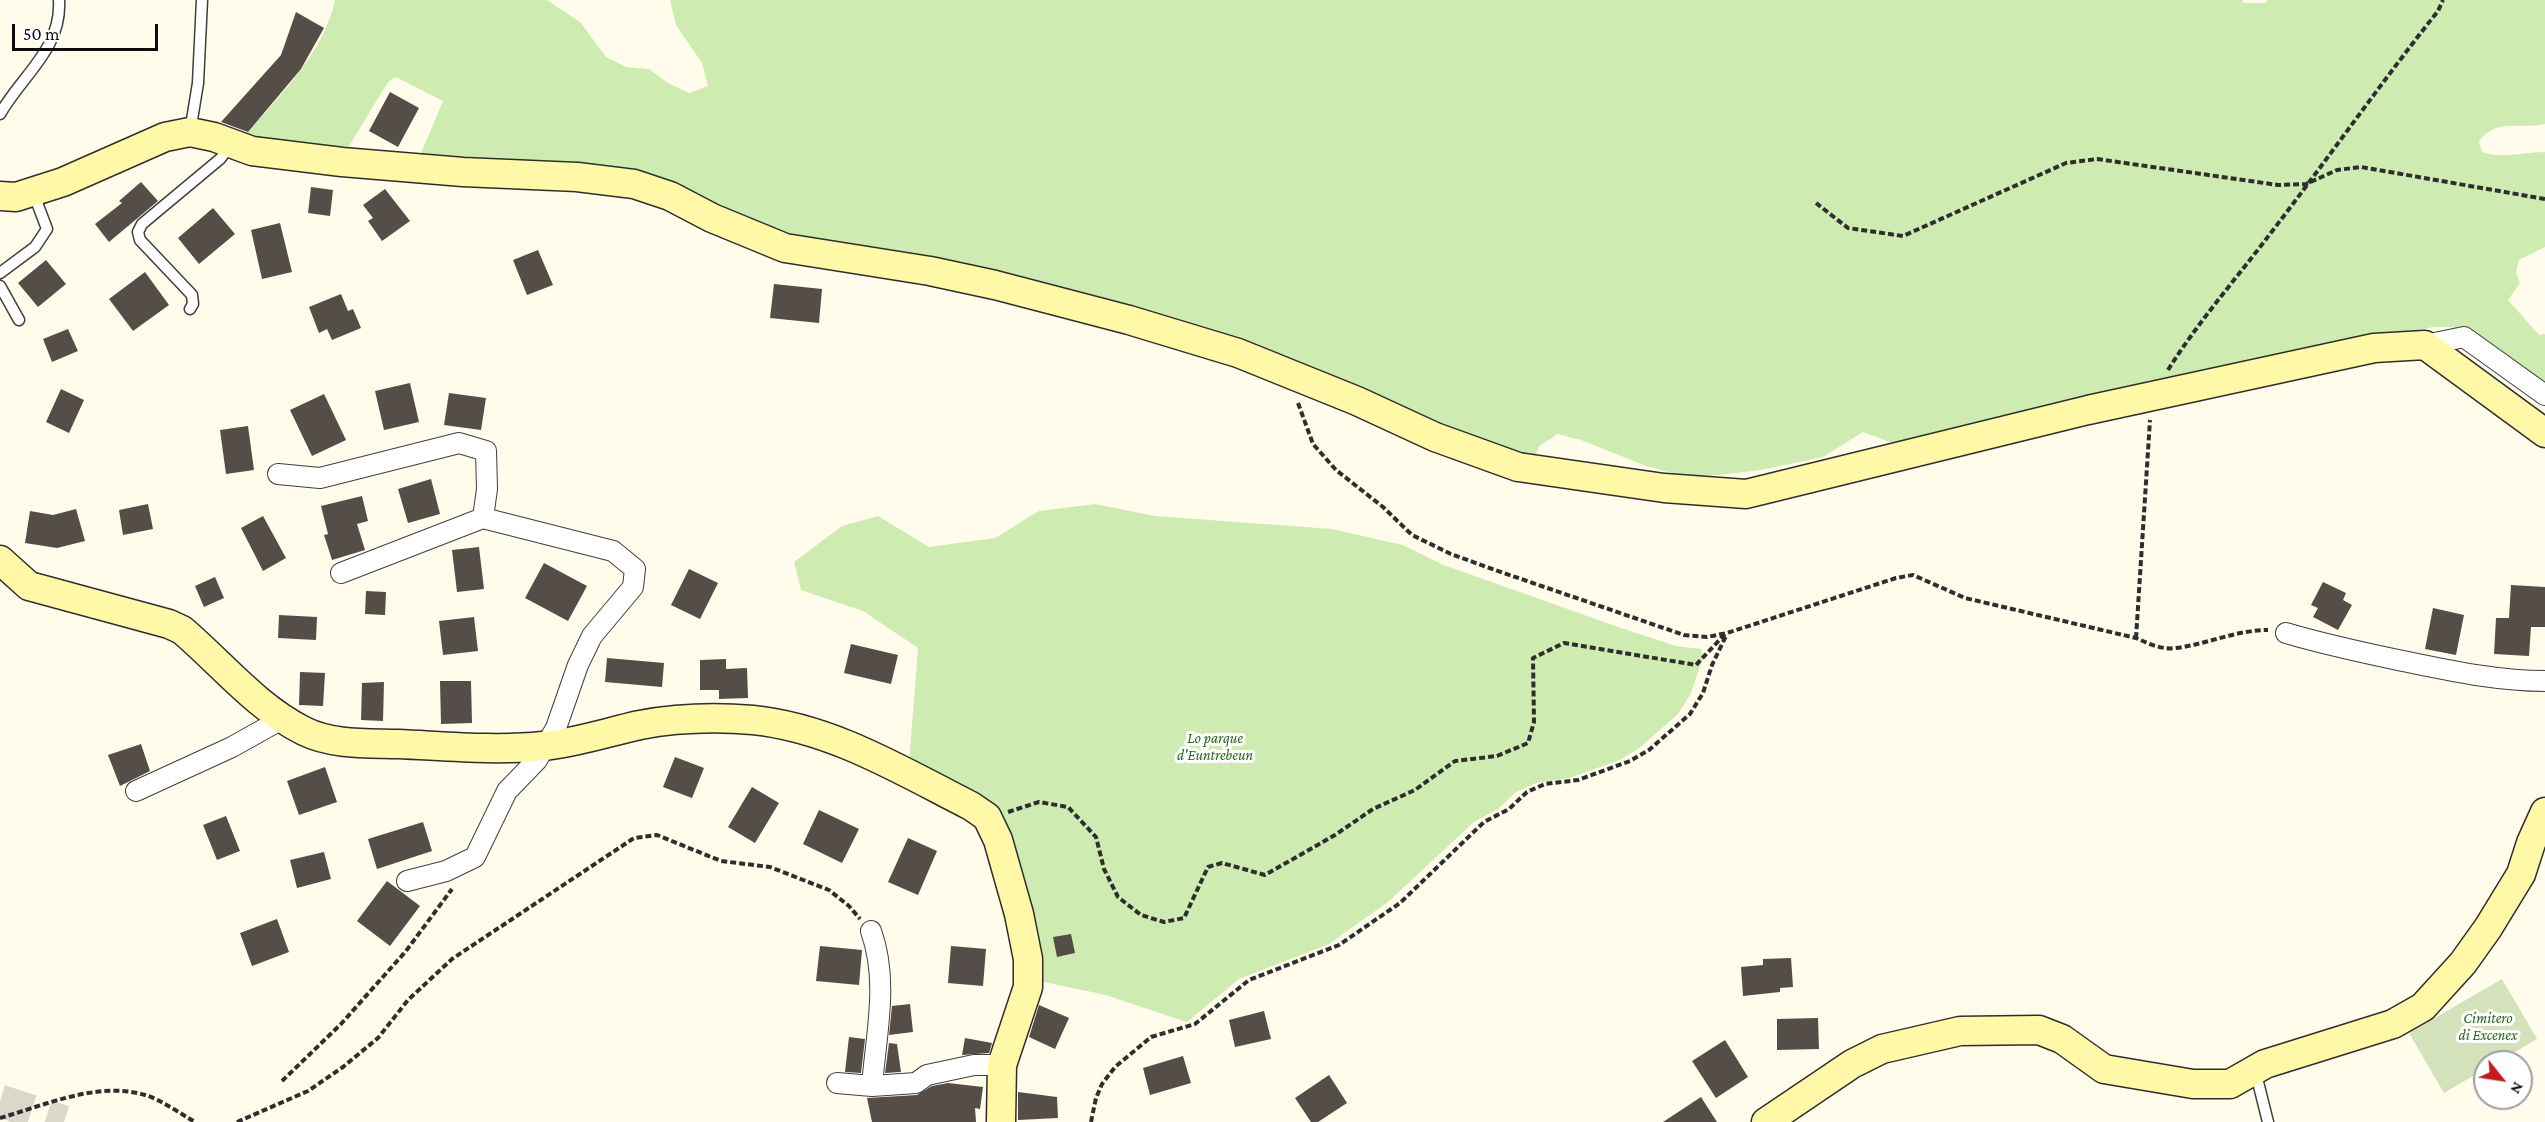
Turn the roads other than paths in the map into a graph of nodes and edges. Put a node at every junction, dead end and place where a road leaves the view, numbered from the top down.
1 (59, 0) edge
2 (202, 0) edge
3 (0, 114) edge
4 (190, 132) junction
5 (232, 144) junction
6 (33, 192) junction
7 (0, 196) edge
8 (0, 273) edge
9 (0, 286) edge
10 (190, 309) dead end
11 (19, 320) dead end
12 (2425, 345) junction
13 (2545, 395) edge
14 (2545, 433) edge
15 (278, 474) dead end
16 (483, 518) junction
17 (0, 562) edge
18 (341, 573) dead end
19 (2286, 633) road end
20 (2545, 681) edge
21 (282, 719) junction
22 (544, 746) junction
23 (136, 791) dead end
24 (2545, 813) edge
25 (407, 881) dead end
26 (871, 930) road end
27 (1002, 1065) junction
28 (2255, 1070) junction
29 (837, 1083) dead end
30 (872, 1086) junction
31 (1775, 1120) edge
32 (1001, 1122) edge
33 (2268, 1122) edge

1 - 3 lane
2 - 4 lane
4 - 5 main road
4 - 6 main road
5 - 10 lane
5 - 12 main road
6 - 7 main road
6 - 8 lane
9 - 11 lane
12 - 13 street
12 - 14 main road
15 - 16 street
16 - 18 street
16 - 22 street
17 - 21 main road
19 - 20 street
21 - 22 main road
21 - 23 street
22 - 25 street
22 - 27 main road
24 - 28 main road
26 - 30 street
27 - 30 street
27 - 32 main road
28 - 31 main road
28 - 33 lane
29 - 30 street

